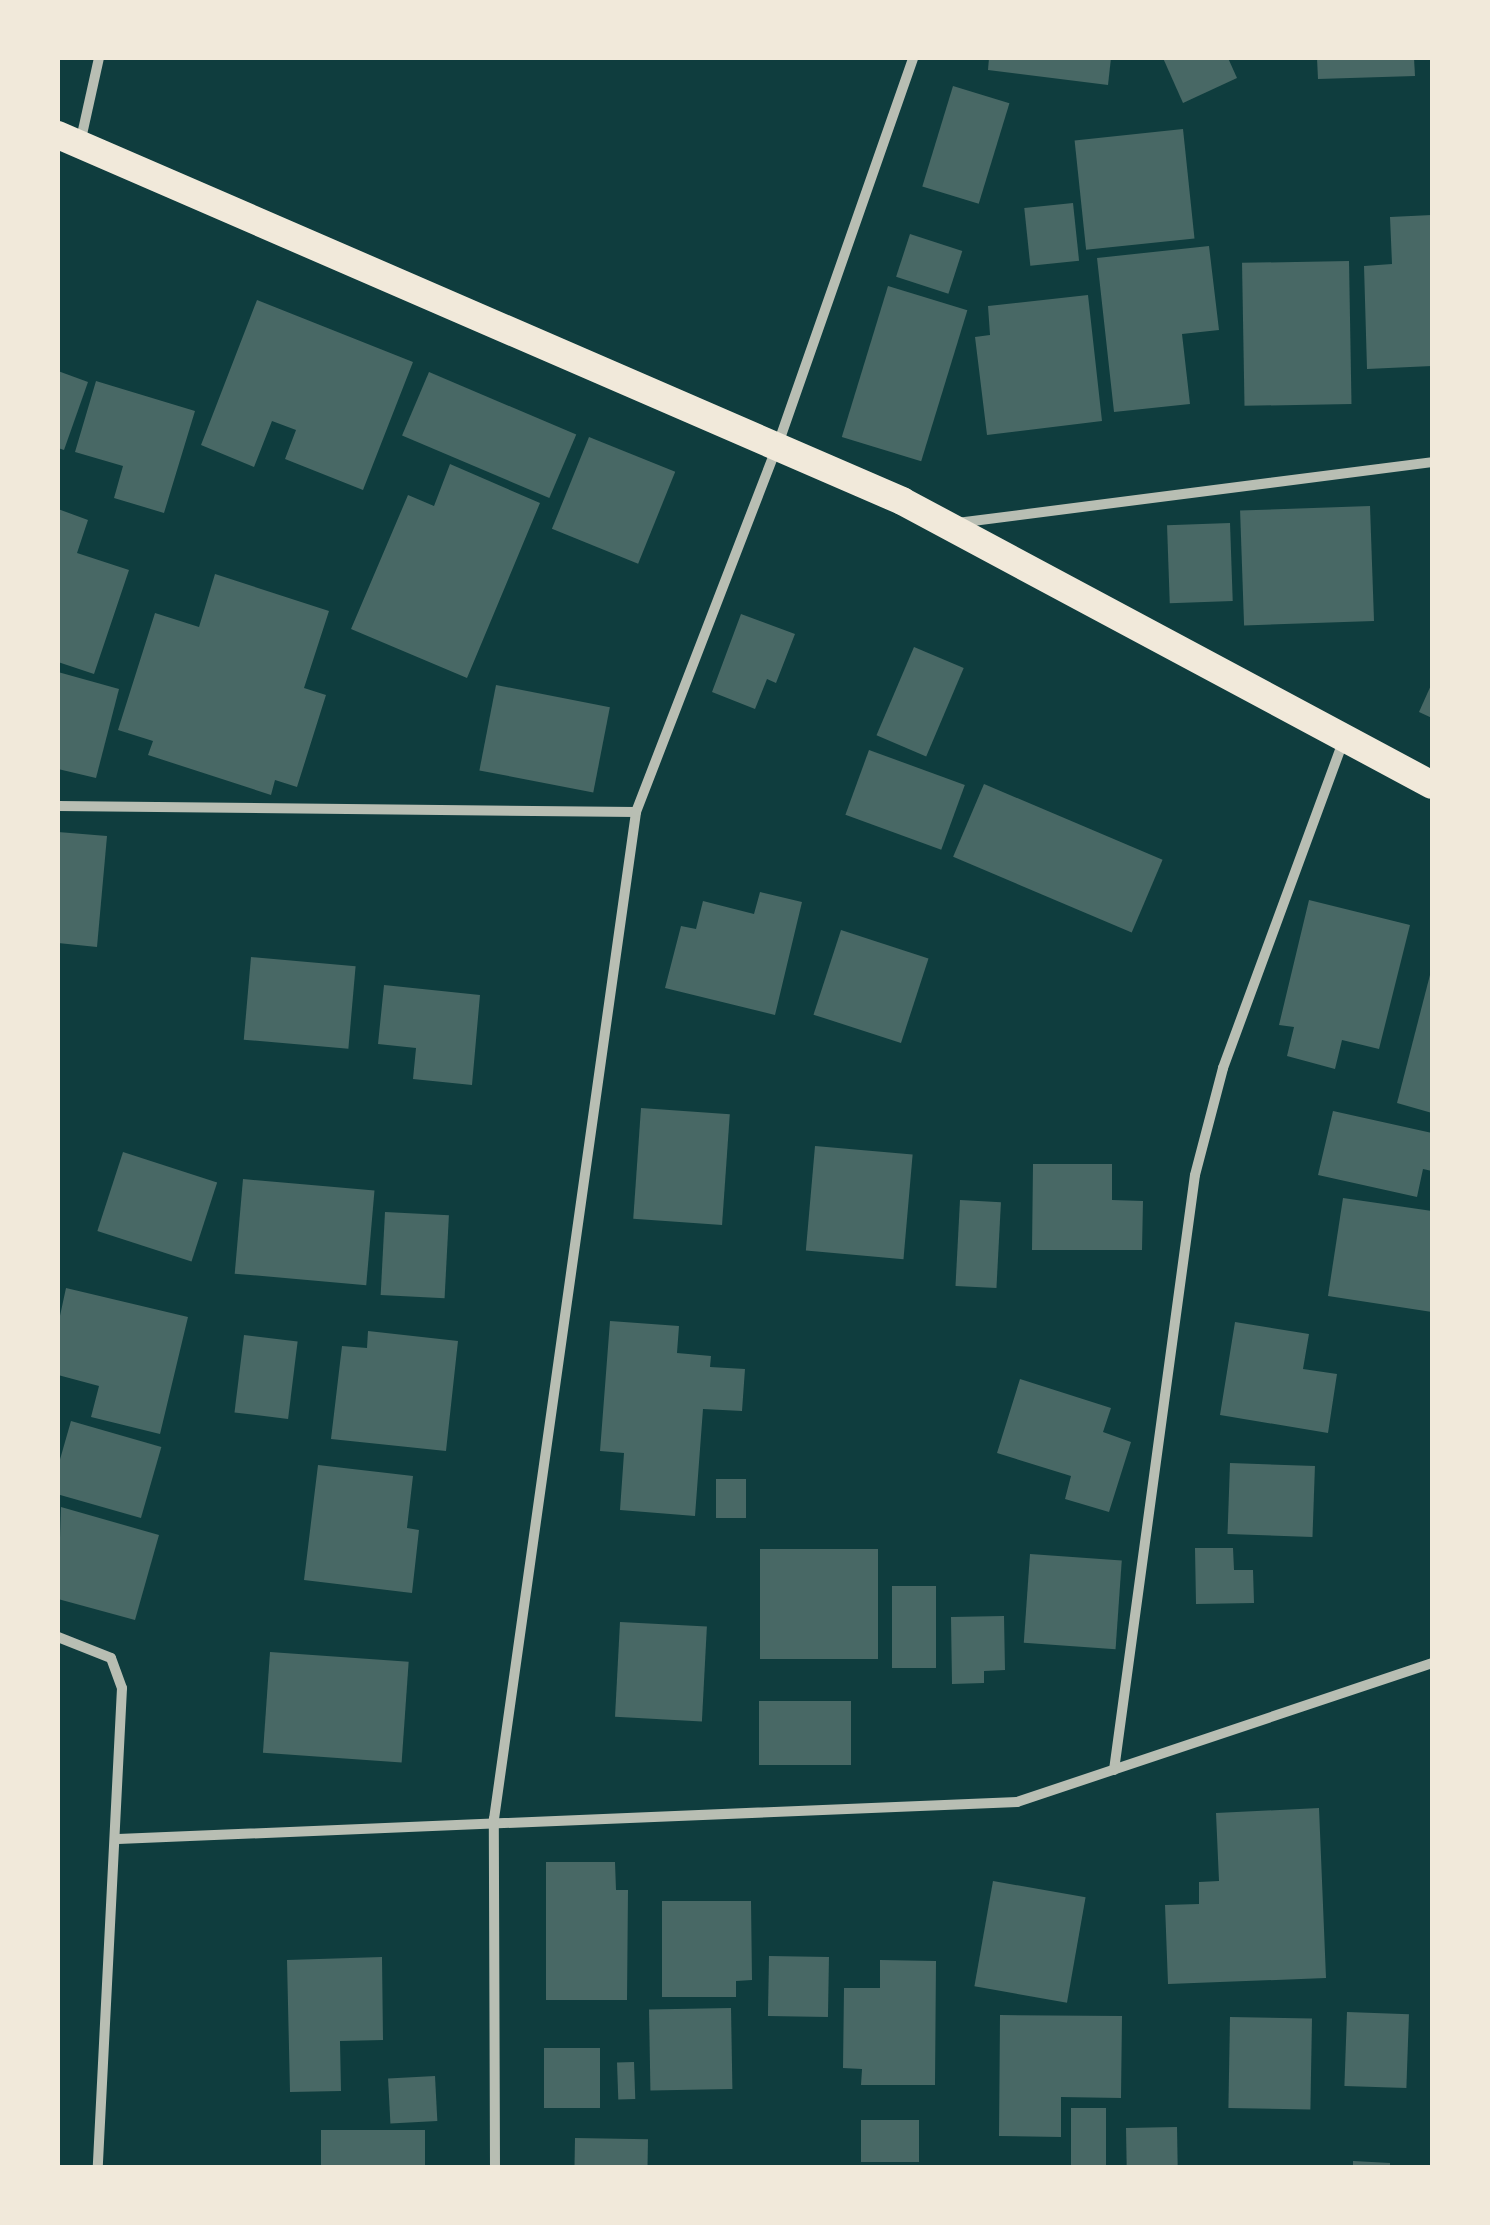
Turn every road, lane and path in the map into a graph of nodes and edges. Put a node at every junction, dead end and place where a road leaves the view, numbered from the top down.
1 (99, 58) edge
2 (913, 58) edge
3 (68, 140) edge
4 (777, 446) junction
5 (1432, 462) edge
6 (946, 524) junction
7 (1344, 738) junction
8 (1432, 785) edge
9 (58, 806) edge
10 (636, 812) junction
11 (58, 1636) edge
12 (1432, 1663) edge
13 (1114, 1770) junction
14 (494, 1819) junction
15 (118, 1839) junction
16 (98, 2168) edge
17 (495, 2168) edge

1 - 3 street
2 - 4 street
3 - 4 highway
4 - 6 highway
4 - 10 street
5 - 6 street
6 - 7 highway
7 - 8 highway
7 - 13 street
9 - 10 street
10 - 14 street
11 - 15 street
12 - 13 street
13 - 14 street
14 - 15 street
14 - 17 street
15 - 16 street

